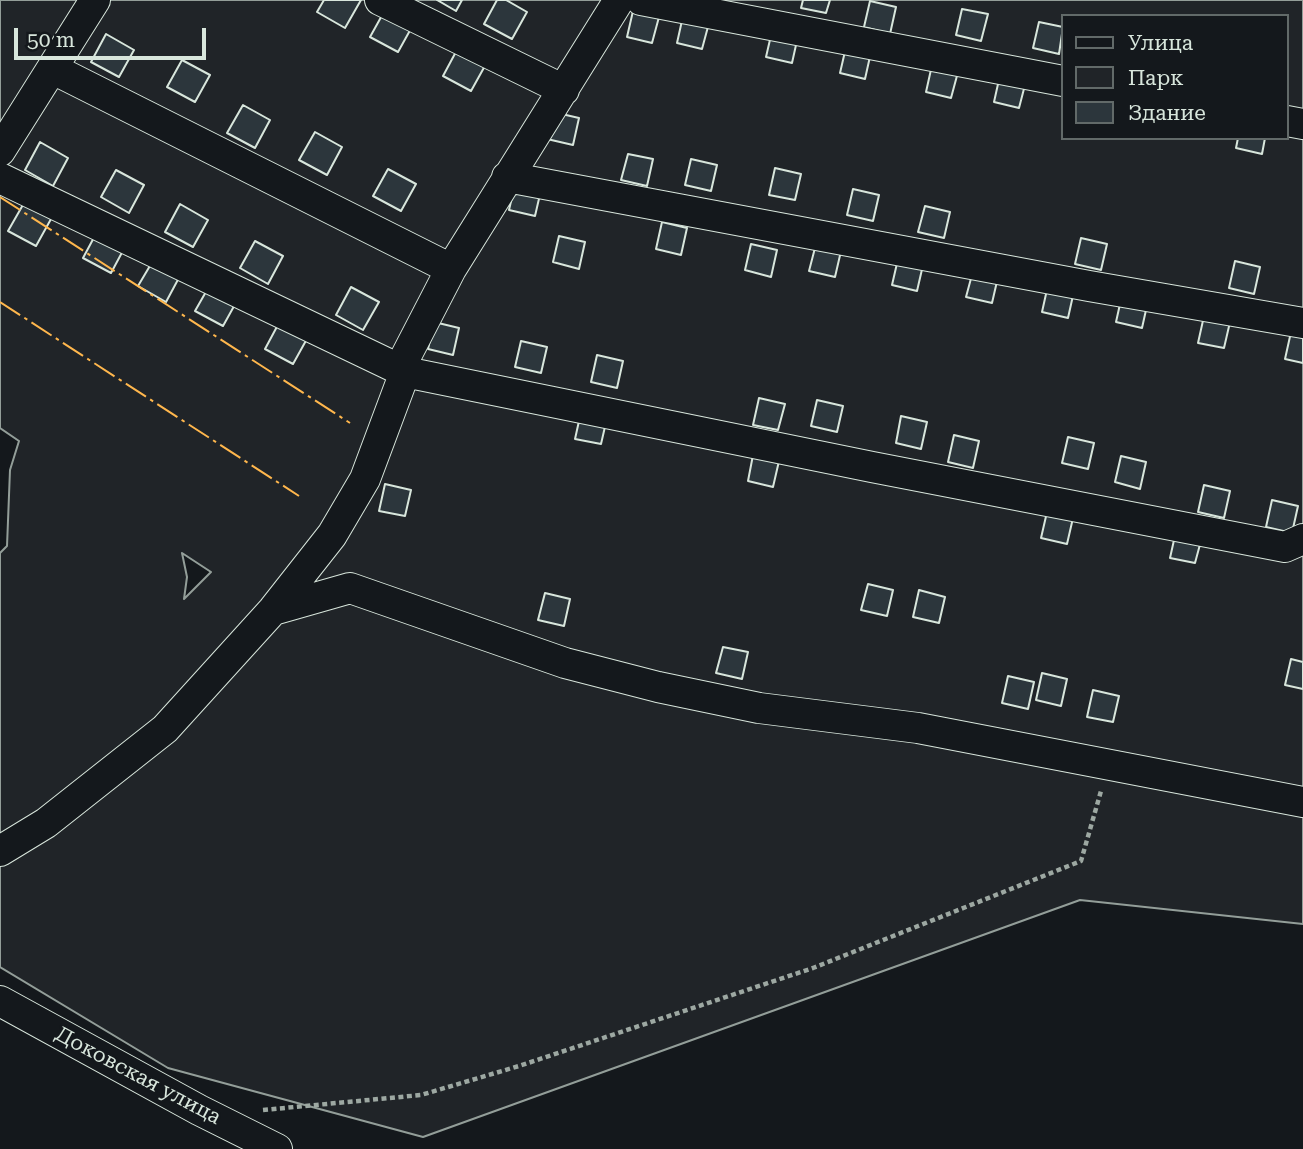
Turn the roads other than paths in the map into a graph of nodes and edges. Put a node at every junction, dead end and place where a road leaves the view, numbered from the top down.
1 (95, 0) edge
2 (380, 0) edge
3 (620, 0) edge
4 (641, 0) edge
5 (53, 69) junction
6 (1062, 80) edge
7 (564, 90) junction
8 (0, 150) edge
9 (507, 177) junction
10 (0, 178) edge
11 (451, 269) junction
12 (1303, 323) edge
13 (405, 372) junction
14 (1303, 540) edge
15 (273, 610) junction
16 (1303, 802) edge
17 (0, 851) edge
18 (0, 1000) edge
19 (277, 1149) edge

1 - 5 street
2 - 7 street
3 - 7 street
4 - 6 street
5 - 8 street
5 - 11 street
7 - 9 street
9 - 11 street
9 - 12 street
10 - 13 street
11 - 13 street
13 - 14 street
13 - 15 street
15 - 16 street
15 - 17 street
18 - 19 street, Доковская улица

